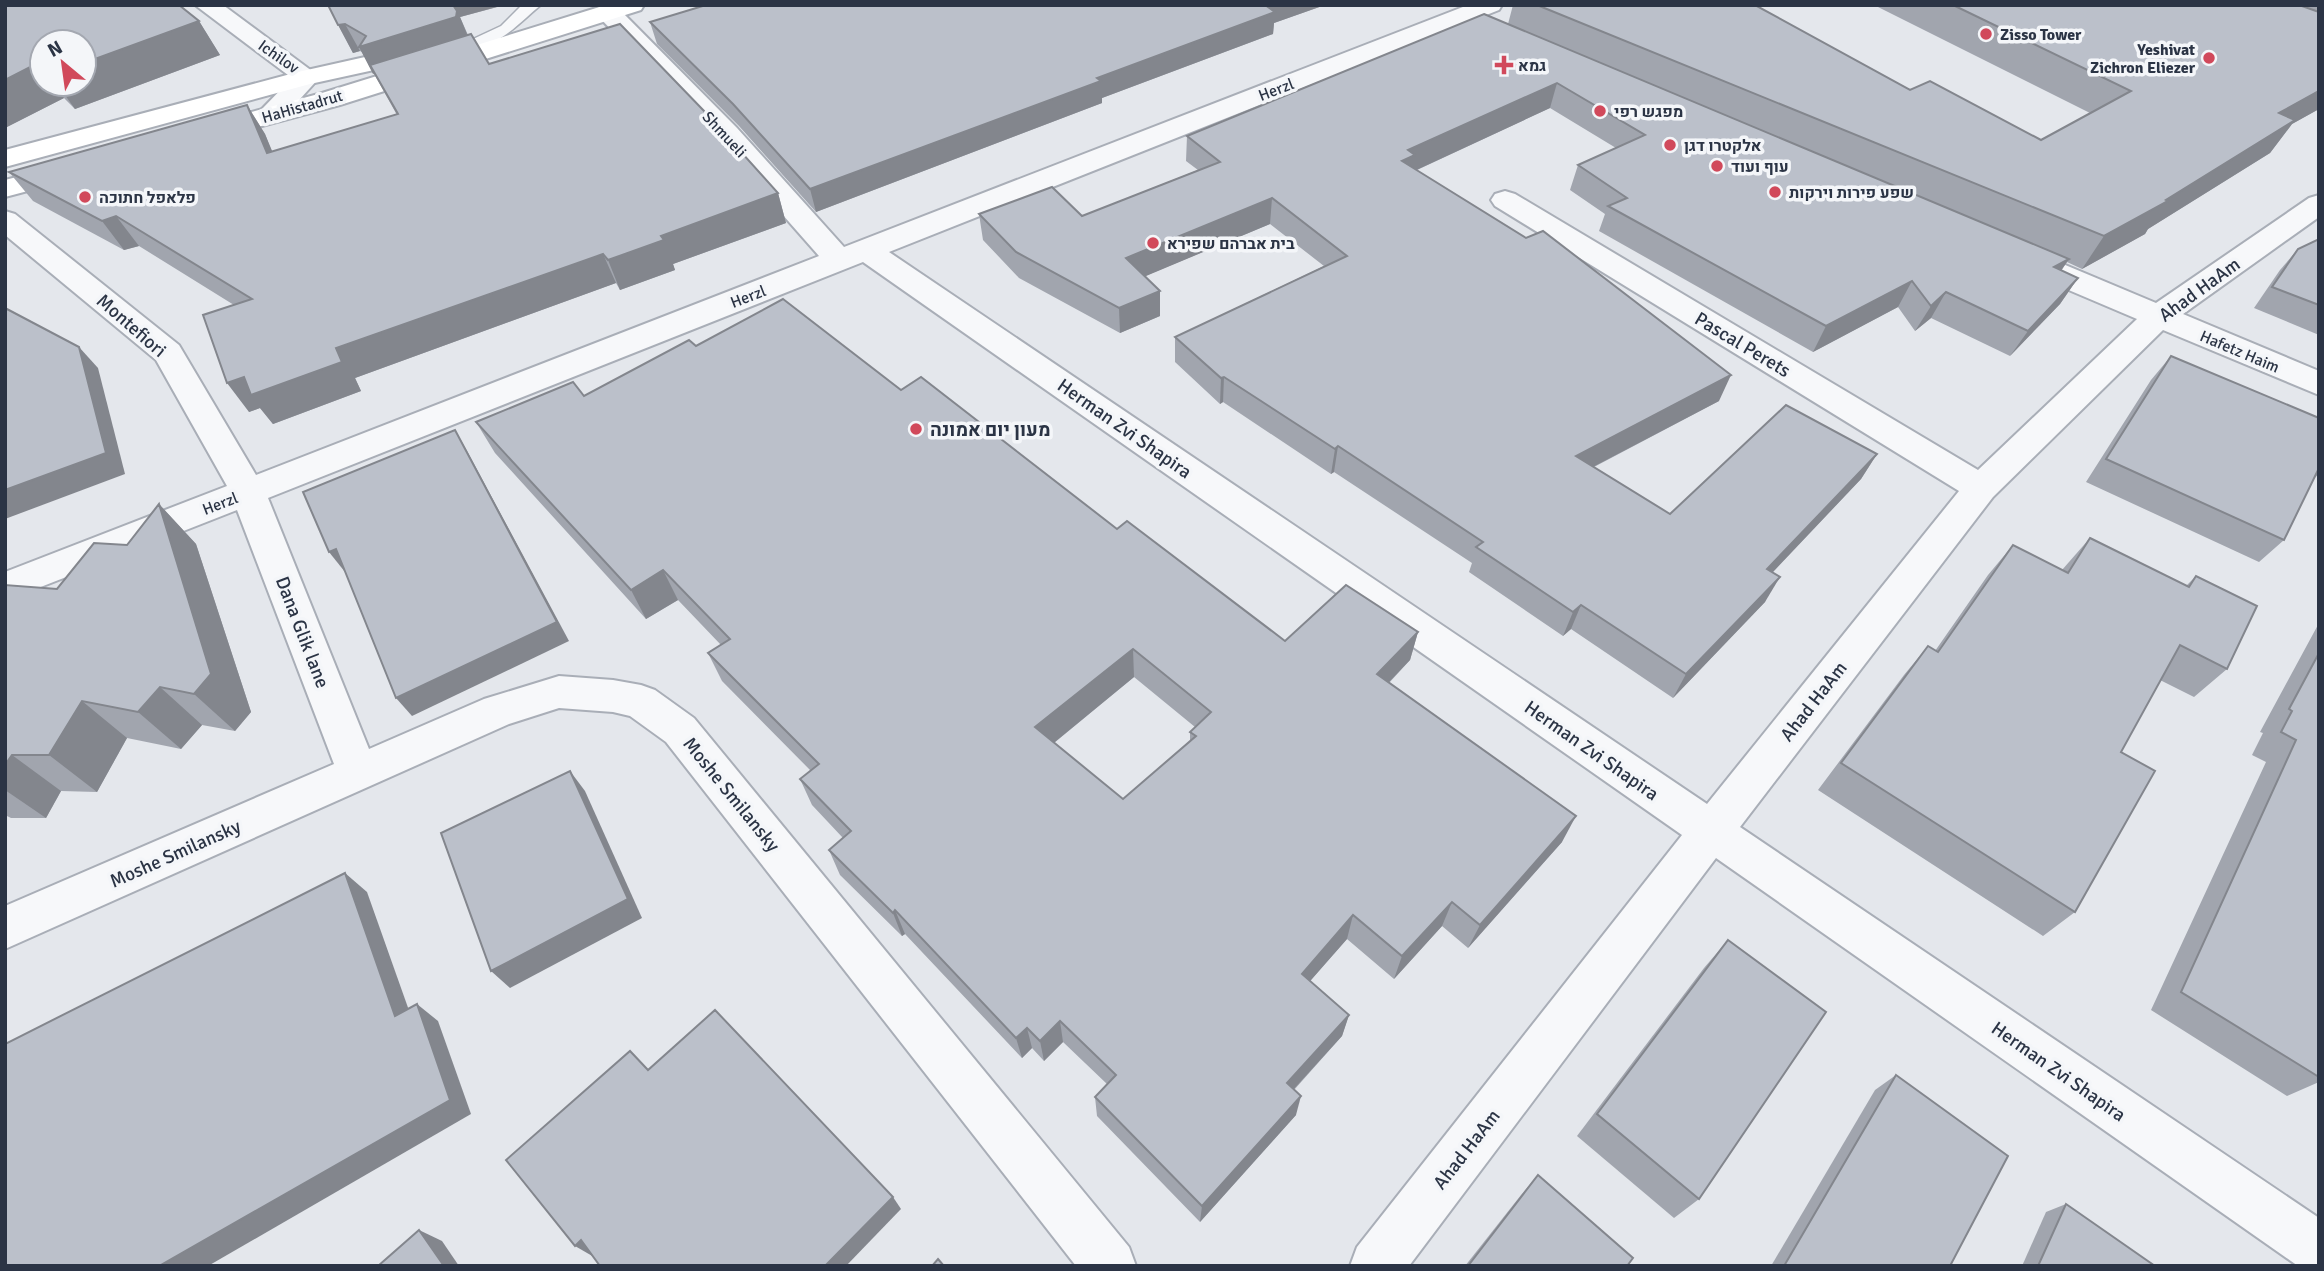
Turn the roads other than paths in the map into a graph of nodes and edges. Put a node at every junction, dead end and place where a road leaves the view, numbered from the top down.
1 (207, 5) edge
2 (536, 5) edge
3 (1427, 5) edge
4 (620, 9) edge
5 (1457, 18) junction
6 (1493, 20) edge
7 (555, 27) junction
8 (476, 43) junction
9 (307, 77) junction
10 (271, 115) junction
11 (178, 141) edge
12 (5, 159) edge
13 (98, 163) edge
14 (5, 189) edge
15 (1505, 200) dead end
16 (2319, 204) edge
17 (5, 220) edge
18 (2005, 252) edge
19 (852, 255) junction
20 (2158, 317) junction
21 (2319, 384) edge
22 (1981, 488) junction
23 (248, 492) junction
24 (5, 587) edge
25 (358, 772) junction
26 (1711, 831) junction
27 (5, 928) edge
28 (2319, 1249) edge
29 (1110, 1266) edge
30 (1376, 1266) edge

1 - 9 street, Ichilov
2 - 8 lane
3 - 5 street
4 - 7 street, HaHistadrut
4 - 19 street, Shmueli
5 - 6 street, Herzl
5 - 19 street, Herzl
7 - 8 street, HaHistadrut
7 - 10 street, HaHistadrut
8 - 9 street, HaHistadrut
9 - 10 street, Ichilov
9 - 12 street, HaHistadrut
10 - 11 street, HaHistadrut
13 - 14 street
15 - 22 street, Pascal Perets
16 - 20 street, Ahad HaAm
17 - 23 street, Montefiori
18 - 20 street, Hafetz Haim
19 - 23 street, Herzl
19 - 26 street, Herman Zvi Shapira
20 - 21 street, Hafetz Haim
20 - 22 street, Ahad HaAm
22 - 26 street, Ahad HaAm
23 - 24 street, Herzl
23 - 25 street, Dana Glik lane
25 - 27 street, Moshe Smilansky
25 - 29 street, Moshe Smilansky
26 - 28 street, Herman Zvi Shapira
26 - 30 street, Ahad HaAm

